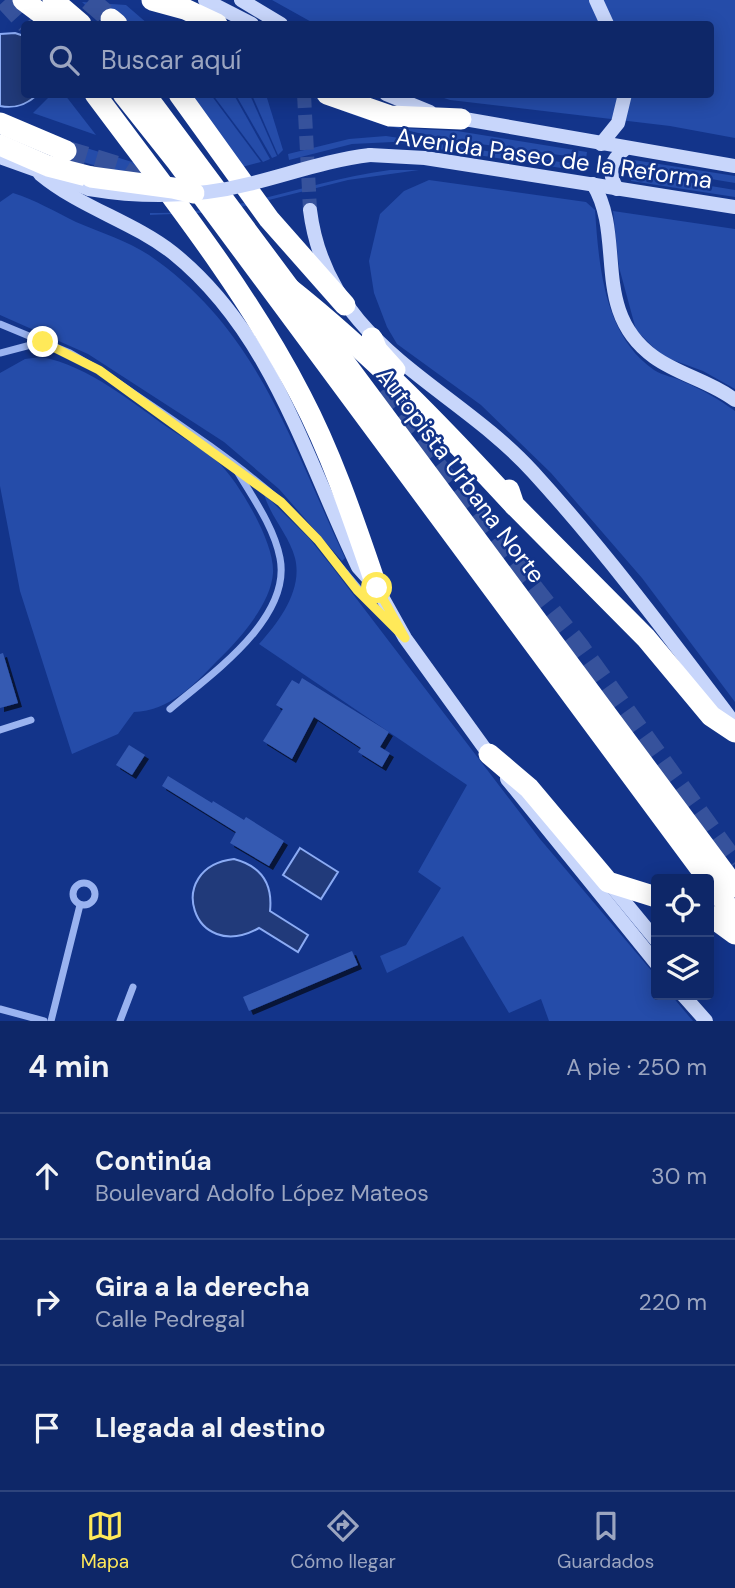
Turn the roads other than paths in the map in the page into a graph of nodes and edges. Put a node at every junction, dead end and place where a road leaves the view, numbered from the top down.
1 (53, 0) edge
2 (152, 0) edge
3 (205, 0) edge
4 (241, 0) edge
5 (597, 0) edge
6 (28, 3) edge
7 (43, 21) edge
8 (51, 21) edge
9 (78, 21) edge
10 (211, 21) edge
11 (246, 21) edge
12 (276, 21) edge
13 (606, 21) edge
14 (85, 98) edge
15 (98, 98) edge
16 (126, 98) edge
17 (148, 98) edge
18 (182, 98) edge
19 (338, 98) edge
20 (395, 98) edge
21 (624, 98) edge
22 (461, 119) junction
23 (0, 123) edge
24 (601, 144) junction
25 (626, 148) junction
26 (5, 151) edge
27 (66, 151) tunnel mouth
28 (735, 166) edge
29 (40, 174) junction
30 (593, 184) junction
31 (617, 189) junction
32 (194, 193) junction
33 (735, 207) edge
34 (310, 210) tunnel mouth
35 (289, 288) junction
36 (345, 305) junction
37 (252, 317) junction
38 (0, 324) edge
39 (372, 338) junction
40 (43, 342) junction
41 (0, 353) edge
42 (735, 400) edge
43 (438, 423) junction
44 (468, 444) junction
45 (235, 467) junction
46 (514, 505) junction
47 (377, 588) junction
48 (405, 638) junction
49 (170, 709) dead end
50 (30, 720) dead end
51 (735, 724) edge
52 (0, 730) edge
53 (735, 732) edge
54 (489, 754) junction
55 (704, 874) edge
56 (608, 882) junction
57 (735, 887) edge
58 (714, 888) edge
59 (651, 896) edge
60 (80, 905) dead end
61 (735, 916) edge
62 (714, 919) edge
63 (735, 934) edge
64 (654, 937) edge
65 (651, 957) edge
66 (133, 987) dead end
67 (688, 1000) edge
68 (696, 1000) edge
69 (0, 1009) edge
70 (44, 1021) edge
71 (51, 1021) edge
72 (120, 1021) edge
73 (707, 1021) edge

1 - 9 highway
2 - 10 highway
3 - 11 main road
4 - 12 main road
5 - 13 main road
6 - 7 highway
6 - 8 highway
14 - 37 highway
15 - 37 highway
16 - 55 highway, Autopista Urbana Norte
17 - 35 highway, Autopista Urbana Norte
18 - 36 highway
19 - 22 highway
20 - 22 main road, Avenida Paseo de la Reforma
21 - 24 main road
22 - 24 main road, Avenida Paseo de la Reforma
23 - 27 highway
24 - 25 main road, Avenida Paseo de la Reforma
25 - 28 main road, Avenida Paseo de la Reforma
25 - 31 main road
26 - 29 main road, Avenida Paseo de la Reforma
26 - 32 highway, bridge
29 - 32 main road, Avenida Paseo de la Reforma, bridge
29 - 47 main road
30 - 31 main road, Avenida Paseo de la Reforma
30 - 32 main road, Avenida Paseo de la Reforma, bridge
30 - 42 main road
31 - 33 main road, Avenida Paseo de la Reforma
34 - 36 main road
35 - 43 highway, bridge
35 - 57 highway, Autopista Urbana Norte, bridge
36 - 39 main road
37 - 47 highway
38 - 40 street
39 - 44 highway
39 - 51 main road
40 - 41 street
40 - 45 street
43 - 44 highway, bridge
43 - 46 highway, bridge
44 - 46 highway
45 - 48 street
45 - 49 street
46 - 53 highway
47 - 48 main road
48 - 54 main road
50 - 52 street
54 - 56 highway
54 - 65 main road
56 - 59 highway
56 - 64 main road
58 - 61 highway, Autopista Urbana Norte
60 - 71 street
62 - 63 highway
66 - 72 street
67 - 73 main road
68 - 73 main road
69 - 70 street

